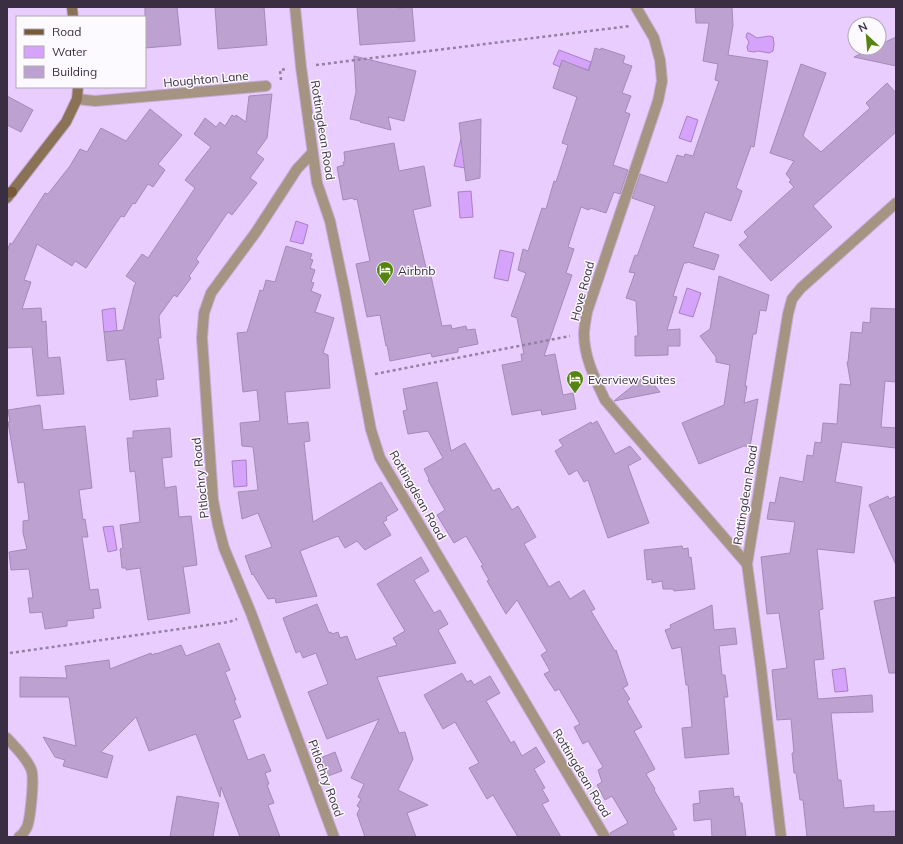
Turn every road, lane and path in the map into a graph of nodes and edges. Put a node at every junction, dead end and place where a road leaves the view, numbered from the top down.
1 (295, 7) edge
2 (636, 7) edge
3 (647, 24) junction
4 (301, 67) junction
5 (266, 86) joint
6 (78, 88) edge
7 (77, 99) junction
8 (312, 153) junction
9 (9, 195) edge
10 (896, 203) edge
11 (584, 334) junction
12 (361, 377) junction
13 (747, 564) junction
14 (229, 622) dead end
15 (10, 653) dead end
16 (7, 738) edge
17 (19, 837) edge
18 (334, 837) edge
19 (605, 837) edge
20 (781, 837) edge

1 - 4 street, Rottingdean Road
2 - 3 street, Hove Road
3 - 4 path
3 - 11 street, Hove Road
4 - 5 path
4 - 8 street, Rottingdean Road
5 - 7 street, Houghton Lane
6 - 7 street
7 - 9 street
8 - 12 street, Rottingdean Road
8 - 18 street, Pitlochry Road
10 - 13 street, Rottingdean Road
11 - 12 path
11 - 13 street, Hove Road
12 - 19 street, Rottingdean Road
13 - 20 street, Rottingdean Road
14 - 15 path
16 - 17 street

